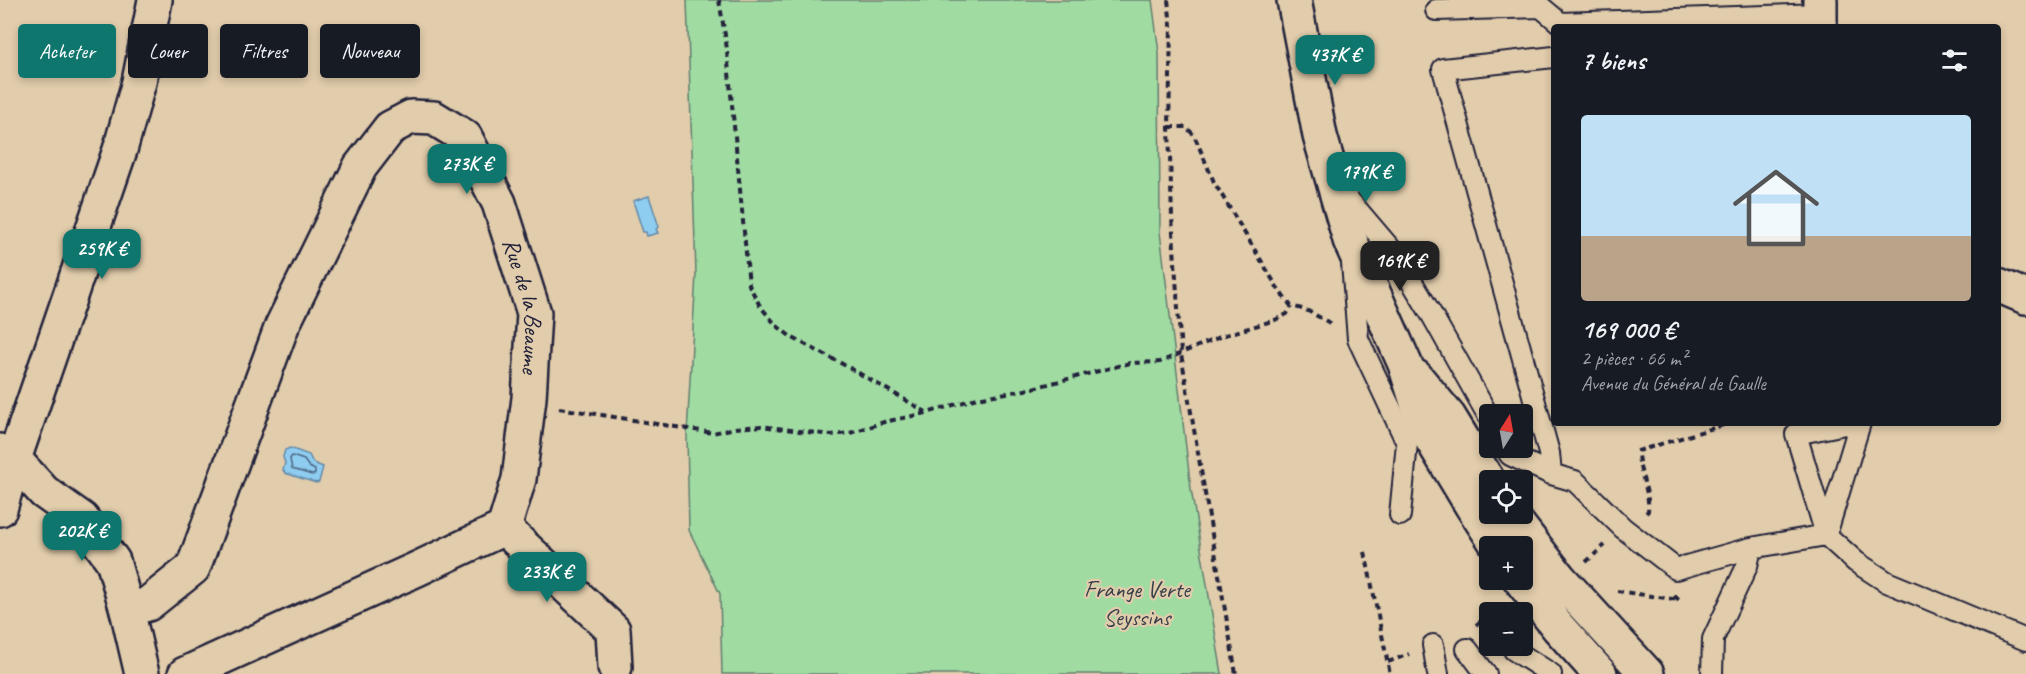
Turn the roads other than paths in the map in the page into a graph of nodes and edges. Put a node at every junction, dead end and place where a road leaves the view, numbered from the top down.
1 (155, 0) edge
2 (1294, 0) edge
3 (1436, 10) dead end
4 (1820, 14) edge
5 (1551, 57) edge
6 (1332, 180) junction
7 (1350, 240) junction
8 (2001, 286) edge
9 (2026, 297) edge
10 (1405, 364) junction
11 (1482, 404) edge
12 (1816, 426) edge
13 (1859, 426) edge
14 (1793, 428) edge
15 (7, 455) edge
16 (1516, 458) edge
17 (1481, 470) edge
18 (1551, 474) junction
19 (0, 509) edge
20 (1400, 515) dead end
21 (1518, 524) edge
22 (504, 528) junction
23 (1826, 535) junction
24 (1492, 536) edge
25 (1751, 548) junction
26 (1529, 590) edge
27 (127, 610) junction
28 (2026, 640) edge
29 (1433, 645) dead end
30 (1467, 649) dead end
31 (1523, 656) edge
32 (615, 667) dead end
33 (142, 674) edge
34 (185, 674) edge
35 (1438, 674) edge
36 (1486, 674) edge
37 (1551, 674) edge
38 (1600, 674) edge
39 (1647, 674) edge
40 (1712, 674) edge

1 - 15 street
2 - 6 street
3 - 4 lane
5 - 18 lane
6 - 7 street
6 - 11 lane
7 - 10 street
7 - 20 lane
8 - 9 street
10 - 17 street
10 - 24 street
12 - 14 lane
13 - 23 lane
14 - 23 lane
15 - 19 street
15 - 27 street
16 - 18 lane
18 - 25 lane
21 - 39 street
22 - 27 street, Rue de la Beaume
22 - 32 street
22 - 34 street
23 - 25 lane
23 - 28 lane
25 - 40 lane
26 - 38 street
27 - 33 street
29 - 35 lane
30 - 36 lane
31 - 37 lane

